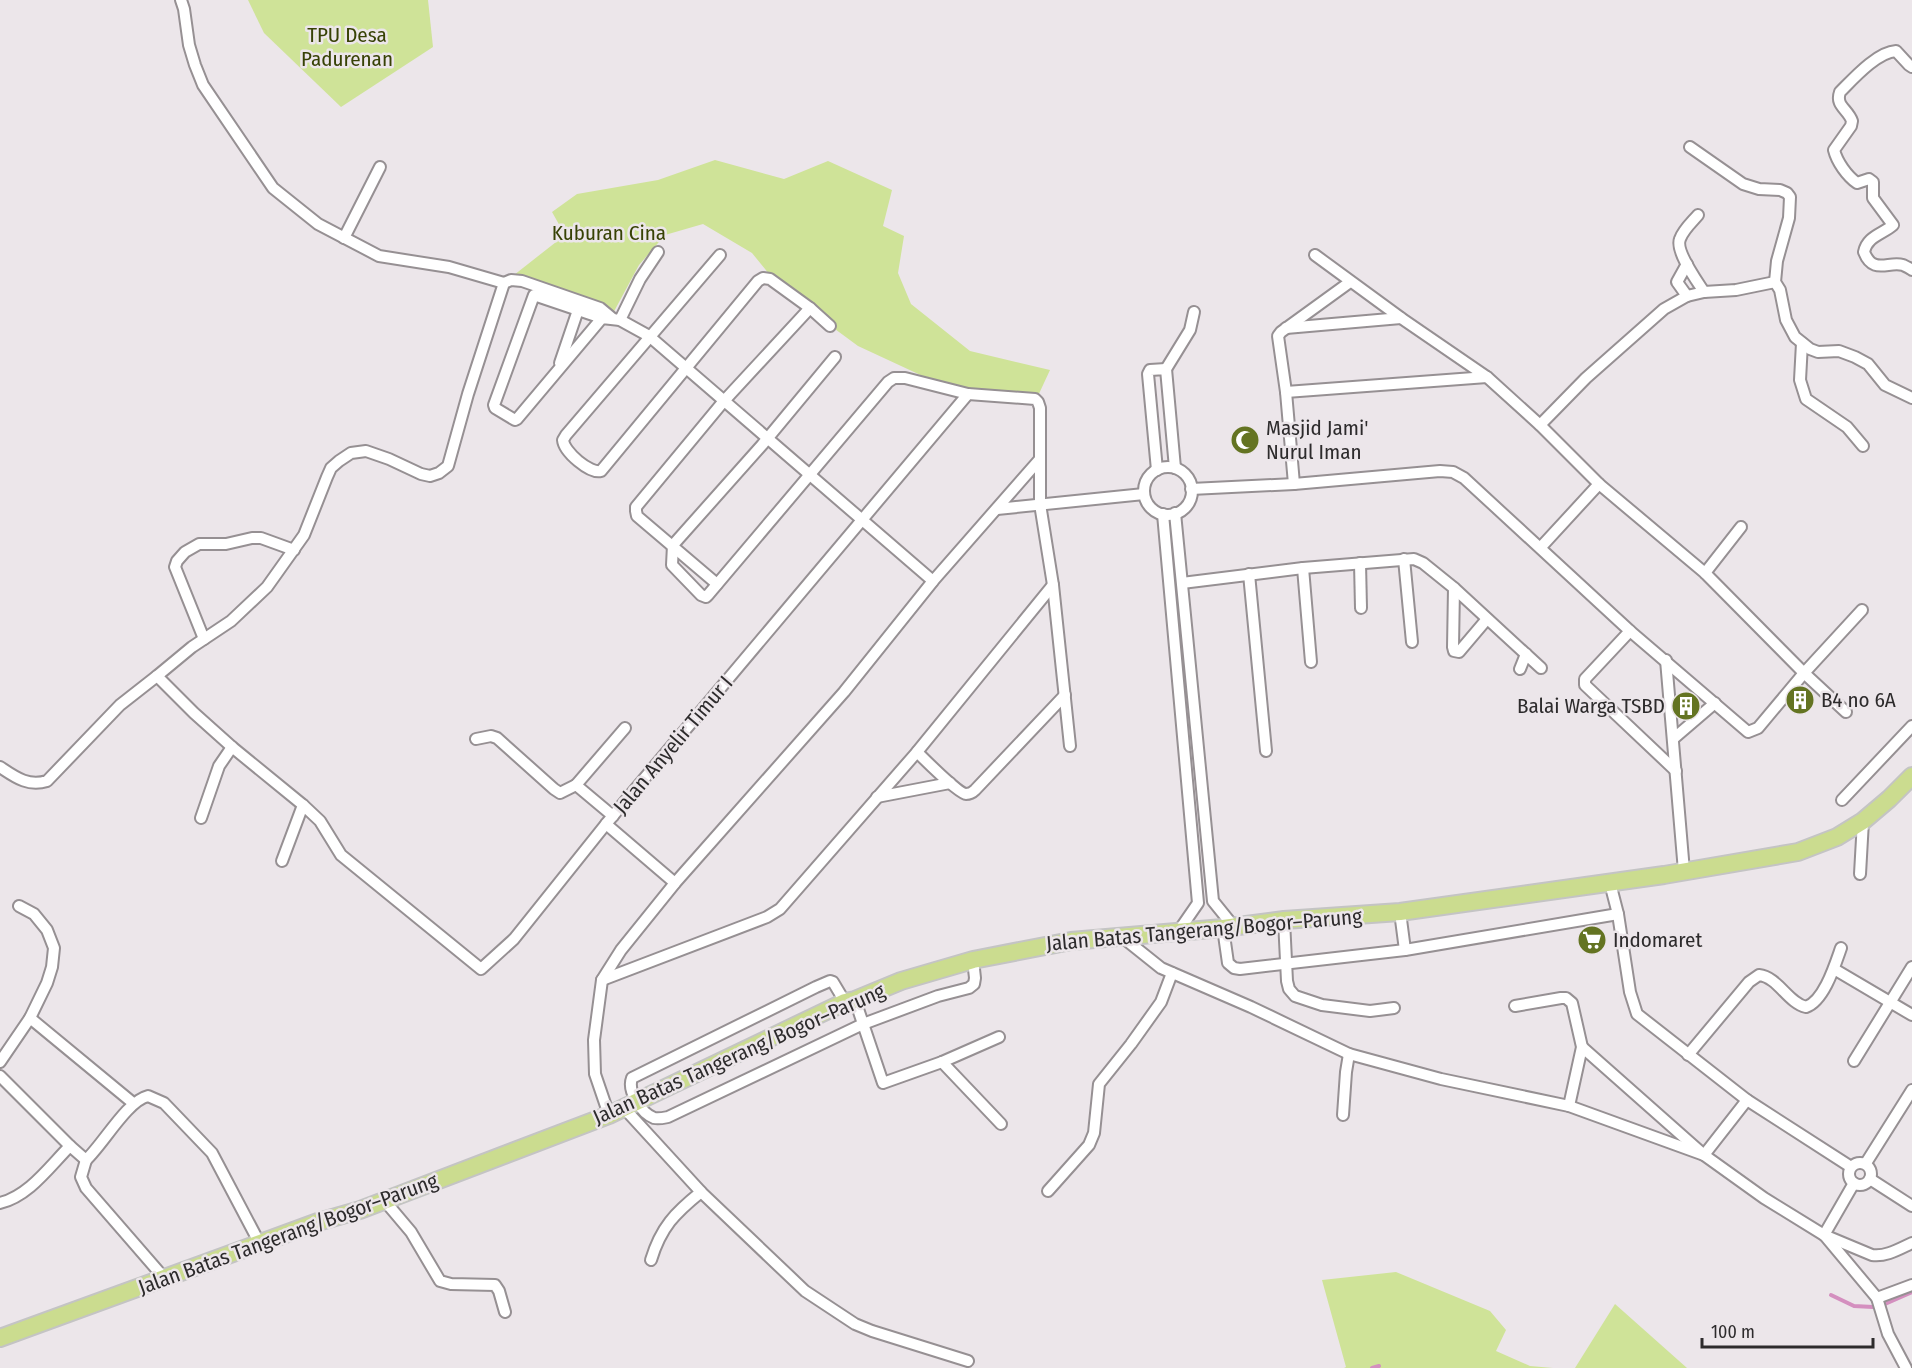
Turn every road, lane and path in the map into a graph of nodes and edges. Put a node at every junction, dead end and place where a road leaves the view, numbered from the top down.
1 (181, 0) edge
2 (1912, 67) edge
3 (1690, 147) dead end
4 (380, 167) dead end
5 (1698, 215) dead end
6 (344, 238) junction
7 (658, 252) dead end
8 (720, 255) dead end
9 (1315, 255) dead end
10 (1687, 264) junction
11 (1912, 270) edge
12 (1350, 282) junction
13 (1775, 282) junction
14 (504, 283) junction
15 (1704, 292) junction
16 (1686, 296) junction
17 (810, 308) junction
18 (578, 310) junction
19 (1194, 312) dead end
20 (1401, 318) junction
21 (612, 319) junction
22 (830, 326) dead end
23 (1286, 328) junction
24 (649, 336) junction
25 (1802, 343) junction
26 (835, 357) dead end
27 (686, 369) junction
28 (1166, 369) junction
29 (557, 371) junction
30 (1487, 377) junction
31 (1286, 392) junction
32 (968, 394) junction
33 (1912, 398) edge
34 (723, 402) junction
35 (1540, 425) junction
36 (767, 438) junction
37 (1863, 446) dead end
38 (1040, 459) junction
39 (1175, 468) junction
40 (1156, 470) junction
41 (809, 475) junction
42 (1294, 484) junction
43 (1599, 484) junction
44 (1191, 489) junction
45 (1144, 494) junction
46 (1041, 504) junction
47 (997, 509) junction
48 (1175, 513) junction
49 (1163, 514) junction
50 (863, 520) junction
51 (1741, 527) dead end
52 (673, 545) junction
53 (1541, 547) junction
54 (294, 550) junction
55 (1404, 560) junction
56 (1360, 563) junction
57 (1303, 568) junction
58 (1705, 573) junction
59 (1249, 574) junction
60 (933, 581) junction
61 (1182, 583) junction
62 (717, 584) junction
63 (1053, 585) junction
64 (1454, 588) junction
65 (1361, 608) dead end
66 (1862, 610) dead end
67 (1487, 619) junction
68 (1630, 631) junction
69 (204, 639) junction
70 (1412, 642) dead end
71 (1526, 654) junction
72 (1665, 660) junction
73 (1311, 662) dead end
74 (1541, 668) dead end
75 (1520, 669) dead end
76 (1804, 674) junction
77 (157, 676) junction
78 (1065, 695) junction
79 (1715, 703) junction
80 (1846, 712) dead end
81 (625, 728) dead end
82 (1910, 734) edge
83 (476, 739) dead end
84 (1673, 739) junction
85 (1070, 746) dead end
86 (232, 747) junction
87 (1266, 751) dead end
88 (917, 752) junction
89 (0, 766) edge
90 (1676, 771) junction
91 (1912, 776) edge
92 (950, 783) junction
93 (576, 785) junction
94 (877, 797) junction
95 (1842, 800) dead end
96 (303, 805) junction
97 (201, 818) dead end
98 (609, 820) junction
99 (1863, 821) junction
100 (282, 861) dead end
101 (1684, 871) junction
102 (1860, 874) dead end
103 (675, 883) junction
104 (1610, 883) junction
105 (1213, 901) junction
106 (1198, 903) junction
107 (19, 906) dead end
108 (1400, 912) junction
109 (1618, 914) junction
110 (1284, 920) junction
111 (1228, 928) junction
112 (1178, 932) junction
113 (1121, 936) junction
114 (1841, 948) dead end
115 (1405, 950) junction
116 (972, 960) junction
117 (1287, 964) junction
118 (1912, 967) edge
119 (1834, 969) junction
120 (1172, 973) junction
121 (602, 980) junction
122 (850, 1001) junction
123 (1891, 1003) junction
124 (1515, 1006) dead end
125 (1394, 1008) dead end
126 (1912, 1015) edge
127 (30, 1017) junction
128 (863, 1024) junction
129 (999, 1037) dead end
130 (1581, 1047) junction
131 (1349, 1054) junction
132 (1689, 1055) junction
133 (1854, 1061) dead end
134 (0, 1062) edge
135 (942, 1062) junction
136 (0, 1076) edge
137 (1912, 1090) edge
138 (1747, 1100) junction
139 (133, 1103) junction
140 (1569, 1106) junction
141 (623, 1109) junction
142 (1342, 1115) dead end
143 (1001, 1124) dead end
144 (70, 1146) junction
145 (1704, 1155) junction
146 (86, 1160) junction
147 (1866, 1163) junction
148 (1851, 1167) junction
149 (1870, 1179) junction
150 (1854, 1184) junction
151 (1048, 1191) dead end
152 (701, 1192) junction
153 (384, 1200) junction
154 (0, 1203) edge
155 (1912, 1206) edge
156 (1824, 1235) junction
157 (1912, 1243) edge
158 (260, 1244) junction
159 (651, 1260) dead end
160 (165, 1279) junction
161 (1912, 1285) edge
162 (1877, 1298) junction
163 (505, 1312) dead end
164 (0, 1338) edge
165 (968, 1361) dead end
166 (1906, 1368) edge

1 - 6 street
2 - 11 street
3 - 13 street
4 - 6 street
5 - 10 street
6 - 14 street
7 - 21 street
8 - 24 street
9 - 12 street
10 - 15 street
10 - 16 street
12 - 20 street
12 - 23 street
13 - 15 street
13 - 25 street
14 - 21 street
14 - 54 street
15 - 16 street
16 - 35 street
17 - 22 street
17 - 27 street
17 - 34 street
18 - 21 street
18 - 29 street
18 - 29 street
19 - 28 street
20 - 23 street
20 - 30 street
21 - 24 street
21 - 29 street
23 - 31 street
24 - 27 street
24 - 27 street
25 - 33 street
25 - 37 street
26 - 36 street
27 - 34 street
28 - 39 street
28 - 40 street
30 - 31 street
30 - 35 street
31 - 42 street
32 - 38 street
32 - 41 street
32 - 50 street, Jalan Anyelir Timur I
34 - 36 street
34 - 52 street
35 - 43 street
36 - 41 street
36 - 52 street
38 - 46 street
38 - 47 street
39 - 40 street
39 - 44 street
40 - 45 street
41 - 50 street
41 - 62 street
42 - 44 street
42 - 53 street
43 - 53 street
43 - 58 street
44 - 48 street
45 - 46 street
45 - 49 street
46 - 47 street
46 - 63 street
47 - 60 street
48 - 49 street
48 - 61 street
49 - 106 street
50 - 60 street
50 - 98 street, Jalan Anyelir Timur I
51 - 58 street
52 - 62 street
52 - 62 street
53 - 68 street
54 - 69 street
54 - 69 street
55 - 56 street
55 - 64 street
55 - 70 street
56 - 57 street
56 - 65 street
57 - 59 street
57 - 73 street
58 - 76 street
59 - 61 street
59 - 87 street
60 - 103 street
61 - 105 street
63 - 78 street
63 - 88 street
64 - 67 street
64 - 67 street
66 - 76 street
67 - 71 street
68 - 72 street
68 - 90 street
69 - 77 street
71 - 74 street
71 - 75 street
72 - 79 street
72 - 84 street
76 - 79 street
76 - 80 street
77 - 86 street
77 - 89 street
78 - 85 street
78 - 92 street
79 - 84 street
81 - 93 street
82 - 95 street
83 - 93 street
84 - 90 street
86 - 96 street
86 - 97 street
88 - 92 street
88 - 94 street
90 - 101 street
91 - 99 main road, Jalan Batas Tangerang/Bogor–Parung
92 - 94 street
93 - 98 street
94 - 121 street
96 - 98 street, Jalan Anyelir Timur I
96 - 100 street
98 - 103 street
99 - 101 main road, Jalan Batas Tangerang/Bogor–Parung
99 - 102 street
101 - 104 main road, Jalan Batas Tangerang/Bogor–Parung
103 - 121 street
104 - 108 main road, Jalan Batas Tangerang/Bogor–Parung
104 - 109 street
105 - 106 street
105 - 111 street
106 - 112 street
107 - 127 street
108 - 110 main road, Jalan Batas Tangerang/Bogor–Parung
108 - 115 street
109 - 115 street
109 - 132 street
110 - 111 main road, Jalan Batas Tangerang/Bogor–Parung
110 - 117 street
111 - 112 main road, Jalan Batas Tangerang/Bogor–Parung
111 - 117 street
112 - 113 main road, Jalan Batas Tangerang/Bogor–Parung
113 - 116 main road, Jalan Batas Tangerang/Bogor–Parung
113 - 120 street
114 - 119 street
115 - 117 street
116 - 122 main road, Jalan Batas Tangerang/Bogor–Parung
116 - 128 street
117 - 125 street
118 - 123 street
119 - 123 street
119 - 132 street
120 - 131 street
120 - 151 street
121 - 141 street
122 - 128 street
122 - 141 main road, Jalan Batas Tangerang/Bogor–Parung
122 - 141 street
123 - 126 street
123 - 133 street
124 - 130 street
127 - 134 street
127 - 139 street
128 - 135 street
128 - 141 street
129 - 135 street
130 - 140 street
130 - 145 street
131 - 140 street
131 - 142 street
132 - 138 street
135 - 143 street
136 - 144 street
137 - 147 street
138 - 145 street
138 - 148 street
139 - 146 street
139 - 158 street
140 - 145 street
141 - 152 street
141 - 153 main road, Jalan Batas Tangerang/Bogor–Parung
144 - 146 street
144 - 154 street
145 - 156 street
146 - 160 street
147 - 148 street
147 - 149 street
148 - 150 street
149 - 150 street
149 - 155 street
150 - 156 street
152 - 159 street
152 - 165 street
153 - 158 main road, Jalan Batas Tangerang/Bogor–Parung
153 - 163 street
156 - 157 street
156 - 162 street
158 - 160 main road, Jalan Batas Tangerang/Bogor–Parung
160 - 164 main road, Jalan Batas Tangerang/Bogor–Parung
161 - 162 street
162 - 166 street

